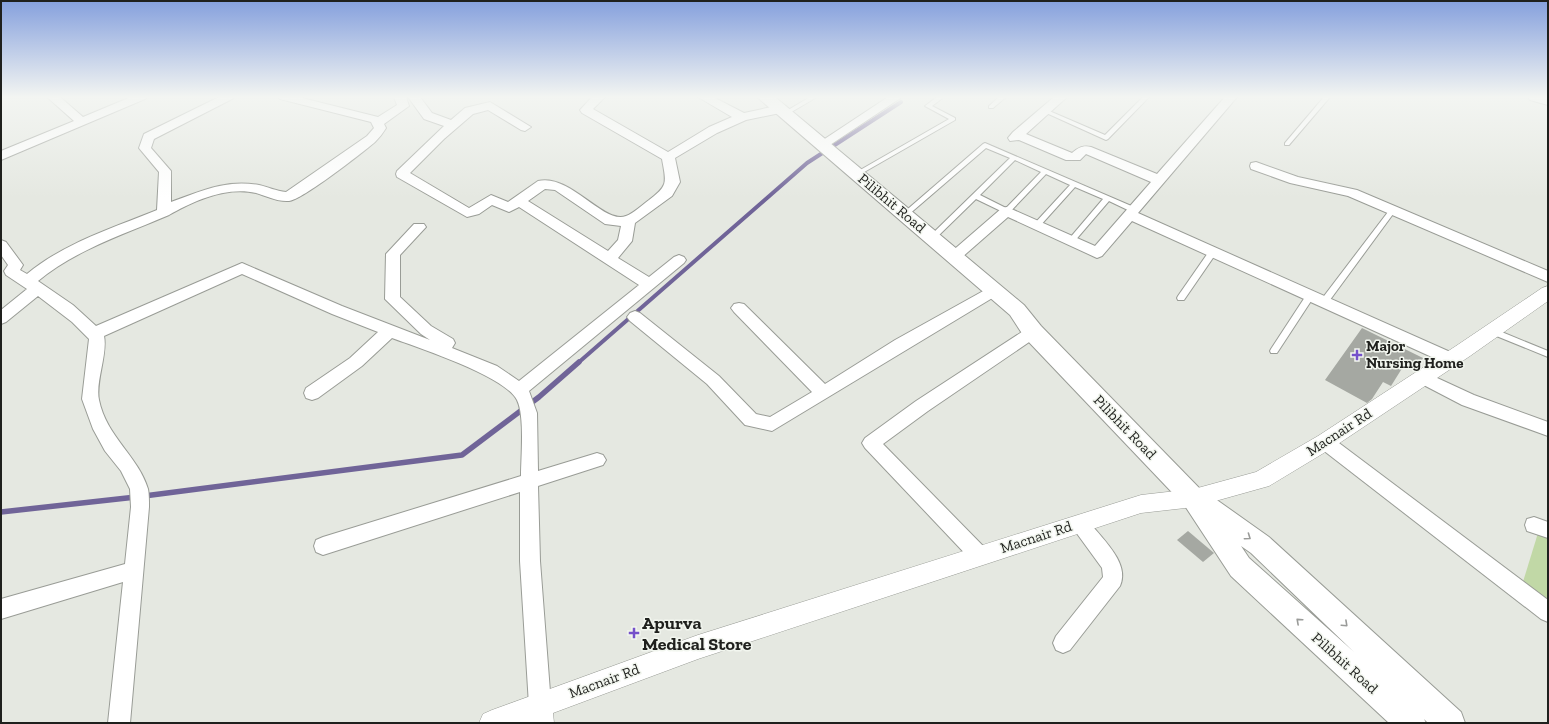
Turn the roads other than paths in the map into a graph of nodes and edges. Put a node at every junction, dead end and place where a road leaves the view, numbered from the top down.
1 (61, 131) edge
2 (160, 131) edge
3 (378, 131) edge
4 (446, 131) edge
5 (622, 131) edge
6 (712, 131) edge
7 (807, 131) edge
8 (849, 131) edge
9 (932, 131) edge
10 (1022, 131) edge
11 (1090, 131) edge
12 (1113, 131) edge
13 (1202, 131) edge
14 (1298, 131) edge
15 (1287, 144) dead end
16 (826, 147) junction
17 (1, 156) edge
18 (668, 157) junction
19 (1014, 158) junction
20 (1256, 166) dead end
21 (1045, 172) junction
22 (857, 174) junction
23 (1159, 180) junction
24 (1074, 184) junction
25 (976, 196) junction
26 (1107, 199) junction
27 (521, 202) junction
28 (1393, 210) junction
29 (1007, 211) junction
30 (164, 212) junction
31 (1132, 213) junction
32 (905, 214) junction
33 (629, 221) junction
34 (1037, 225) junction
35 (419, 227) dead end
36 (933, 237) junction
37 (1071, 241) junction
38 (1, 246) edge
39 (1213, 252) junction
40 (955, 256) junction
41 (609, 259) junction
42 (679, 260) dead end
43 (1548, 277) edge
44 (649, 284) junction
45 (33, 285) junction
46 (994, 290) junction
47 (1548, 292) edge
48 (1310, 296) junction
49 (1181, 298) dead end
50 (1324, 302) junction
51 (739, 308) dead end
52 (635, 316) dead end
53 (1, 318) edge
54 (390, 330) junction
55 (1492, 331) junction
56 (1033, 332) junction
57 (93, 334) junction
58 (443, 350) junction
59 (1274, 351) dead end
60 (1548, 354) edge
61 (1450, 359) junction
62 (1422, 377) junction
63 (312, 393) dead end
64 (824, 393) junction
65 (525, 401) junction
66 (1548, 429) edge
67 (1325, 442) junction
68 (597, 460) dead end
69 (530, 482) junction
70 (1194, 498) junction
71 (1079, 524) junction
72 (323, 546) dead end
73 (980, 556) junction
74 (134, 570) junction
75 (1, 609) edge
76 (1548, 612) edge
77 (1063, 643) dead end
78 (540, 714) edge
79 (119, 723) edge
80 (492, 723) edge
81 (1411, 723) edge
82 (1450, 723) edge

1 - 17 street
2 - 30 street
3 - 30 street
4 - 27 street
5 - 18 street
6 - 18 street
7 - 16 main road, Pilibhit Road
8 - 16 street
9 - 22 lane
10 - 23 street
11 - 12 lane
13 - 23 street
14 - 15 lane
16 - 22 main road, Pilibhit Road
18 - 33 street
19 - 21 lane
19 - 25 lane
19 - 32 lane
20 - 28 street
21 - 24 lane
21 - 29 lane
22 - 32 main road, Pilibhit Road
23 - 31 street
24 - 26 lane
24 - 34 lane
25 - 29 lane
25 - 36 lane
26 - 31 lane
26 - 37 lane
27 - 33 street
27 - 41 street
28 - 43 street
28 - 50 lane
29 - 34 street
29 - 40 street
30 - 45 street
31 - 37 street
31 - 39 street
32 - 36 main road, Pilibhit Road
33 - 41 street
34 - 37 street
35 - 58 street
36 - 40 main road, Pilibhit Road
38 - 45 street
39 - 48 street
39 - 49 lane
40 - 46 main road, Pilibhit Road
41 - 44 street
42 - 44 street
44 - 65 street
45 - 53 street
45 - 57 street
46 - 56 main road, Pilibhit Road
46 - 64 street
47 - 55 street, Macnair Rd
48 - 50 street
48 - 59 lane
50 - 61 street
51 - 64 street
52 - 64 street
54 - 57 street
54 - 58 street
54 - 63 street
55 - 60 lane
55 - 61 street, Macnair Rd
56 - 70 main road, Pilibhit Road
56 - 73 street
57 - 74 street
58 - 65 street
61 - 62 street, Macnair Rd
62 - 66 street
62 - 67 street, Macnair Rd
65 - 69 street
67 - 70 street, Macnair Rd
67 - 76 street
68 - 69 street
69 - 72 street
69 - 78 street
70 - 71 street, Macnair Rd
81 -> 70 main road, Pilibhit Road
70 -> 82 main road
71 - 73 street, Macnair Rd
71 - 77 street
73 - 78 street, Macnair Rd
74 - 75 street
74 - 79 street
78 - 80 street, Macnair Rd

